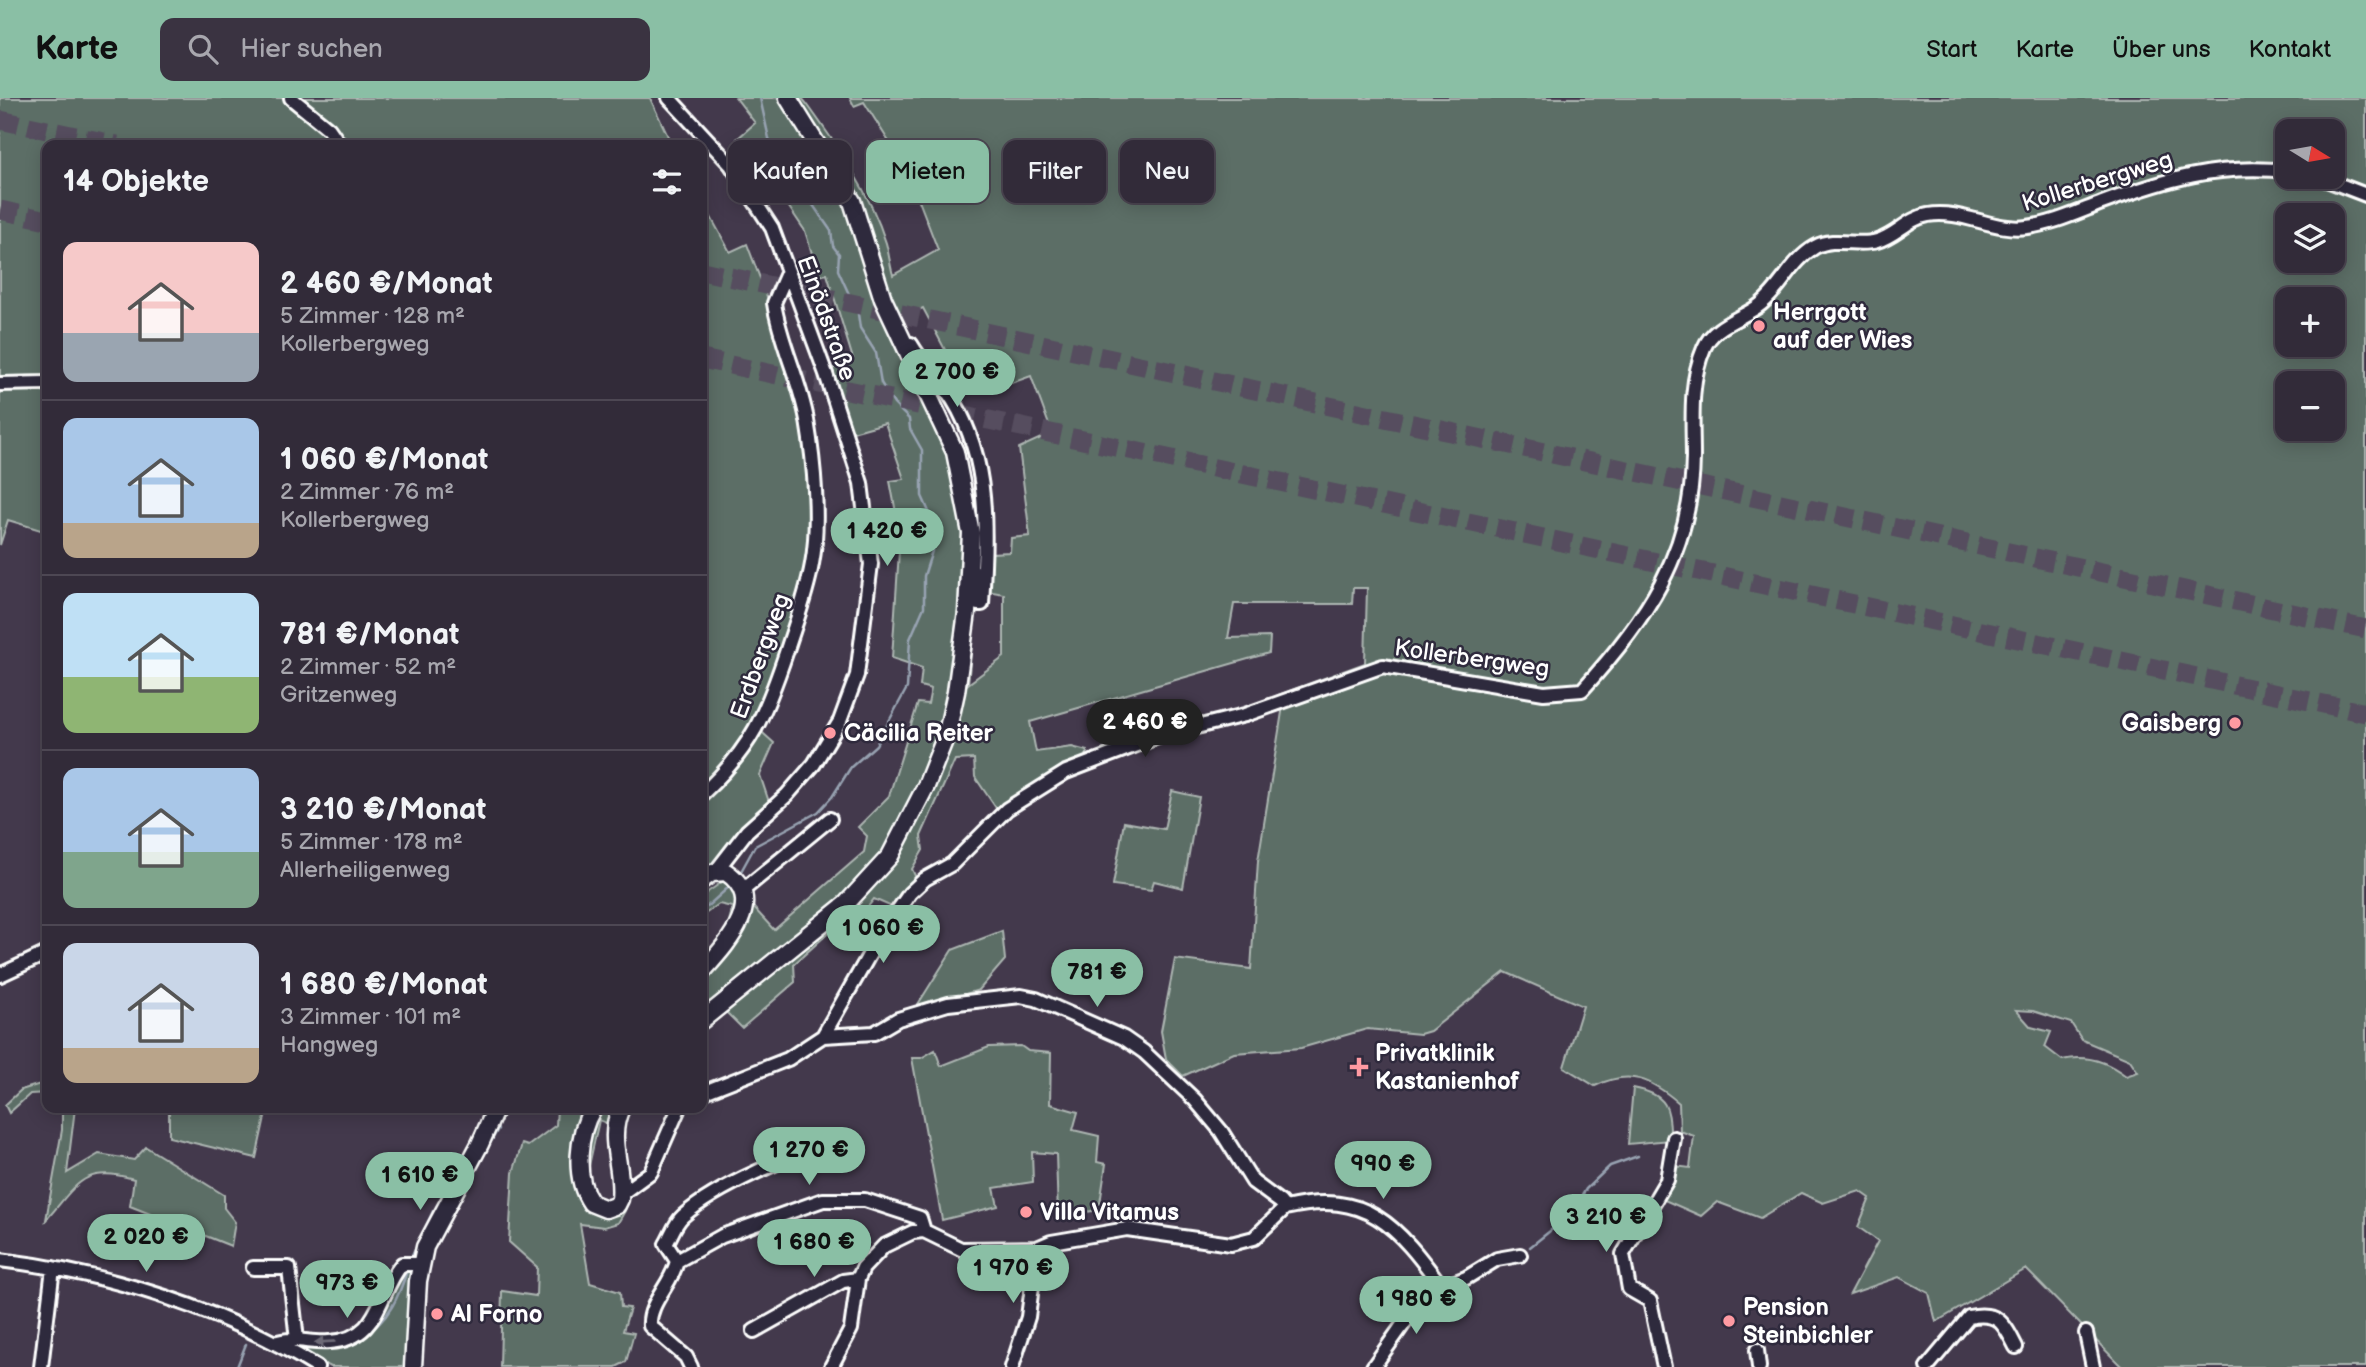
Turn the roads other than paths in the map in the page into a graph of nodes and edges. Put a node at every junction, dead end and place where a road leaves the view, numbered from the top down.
1 (291, 98) edge
2 (669, 98) edge
3 (788, 98) edge
4 (337, 140) edge
5 (2275, 171) edge
6 (2345, 187) edge
7 (2366, 195) edge
8 (788, 271) junction
9 (903, 343) junction
10 (42, 383) edge
11 (0, 384) edge
12 (970, 570) junction
13 (707, 789) edge
14 (830, 819) dead end
15 (715, 874) edge
16 (741, 888) junction
17 (42, 955) edge
18 (707, 966) edge
19 (0, 975) edge
20 (707, 1016) edge
21 (823, 1036) junction
22 (707, 1091) edge
23 (494, 1113) edge
24 (591, 1113) edge
25 (619, 1113) edge
26 (677, 1113) edge
27 (1674, 1138) dead end
28 (838, 1139) dead end
29 (621, 1195) junction
30 (1285, 1208) junction
31 (924, 1231) junction
32 (1037, 1248) junction
33 (1520, 1255) dead end
34 (0, 1260) edge
35 (677, 1261) junction
36 (410, 1264) junction
37 (53, 1268) junction
38 (253, 1268) dead end
39 (858, 1279) junction
40 (1442, 1287) junction
41 (754, 1331) dead end
42 (2086, 1333) dead end
43 (297, 1340) junction
44 (275, 1343) junction
45 (2016, 1347) dead end
46 (1756, 1350) dead end
47 (295, 1361) edge
48 (41, 1367) edge
49 (317, 1367) edge
50 (413, 1367) edge
51 (691, 1367) edge
52 (831, 1367) edge
53 (1012, 1367) edge
54 (1373, 1367) edge
55 (1664, 1367) edge
56 (1759, 1367) edge
57 (1927, 1367) edge
58 (2093, 1367) edge

1 - 4 street
2 - 8 street, Einödstraße
3 - 9 main road
5 - 21 street, Kollerbergweg
6 - 7 street
8 - 13 street, Erdbergweg
8 - 15 street, Einödstraße
9 - 12 main road
9 - 12 street
10 - 11 street
12 - 20 main road
14 - 16 street
15 - 16 main road
16 - 18 main road
17 - 19 street
21 - 22 street, Kollerbergweg
21 - 30 street
23 - 36 main road
24 - 29 main road
25 - 29 main road
26 - 29 street
27 - 55 street
28 - 35 street
30 - 32 street
30 - 40 street
31 - 32 street
31 - 35 street
31 - 39 street
32 - 53 street
33 - 40 street
34 - 37 street
35 - 51 street
36 -> 43 street
36 - 50 main road
37 - 44 street
37 - 48 street
38 - 43 street
39 - 41 street
39 - 52 street
40 - 54 street
42 - 58 street
43 - 44 street
44 - 47 street
45 - 57 street
46 - 56 street
47 - 49 street

